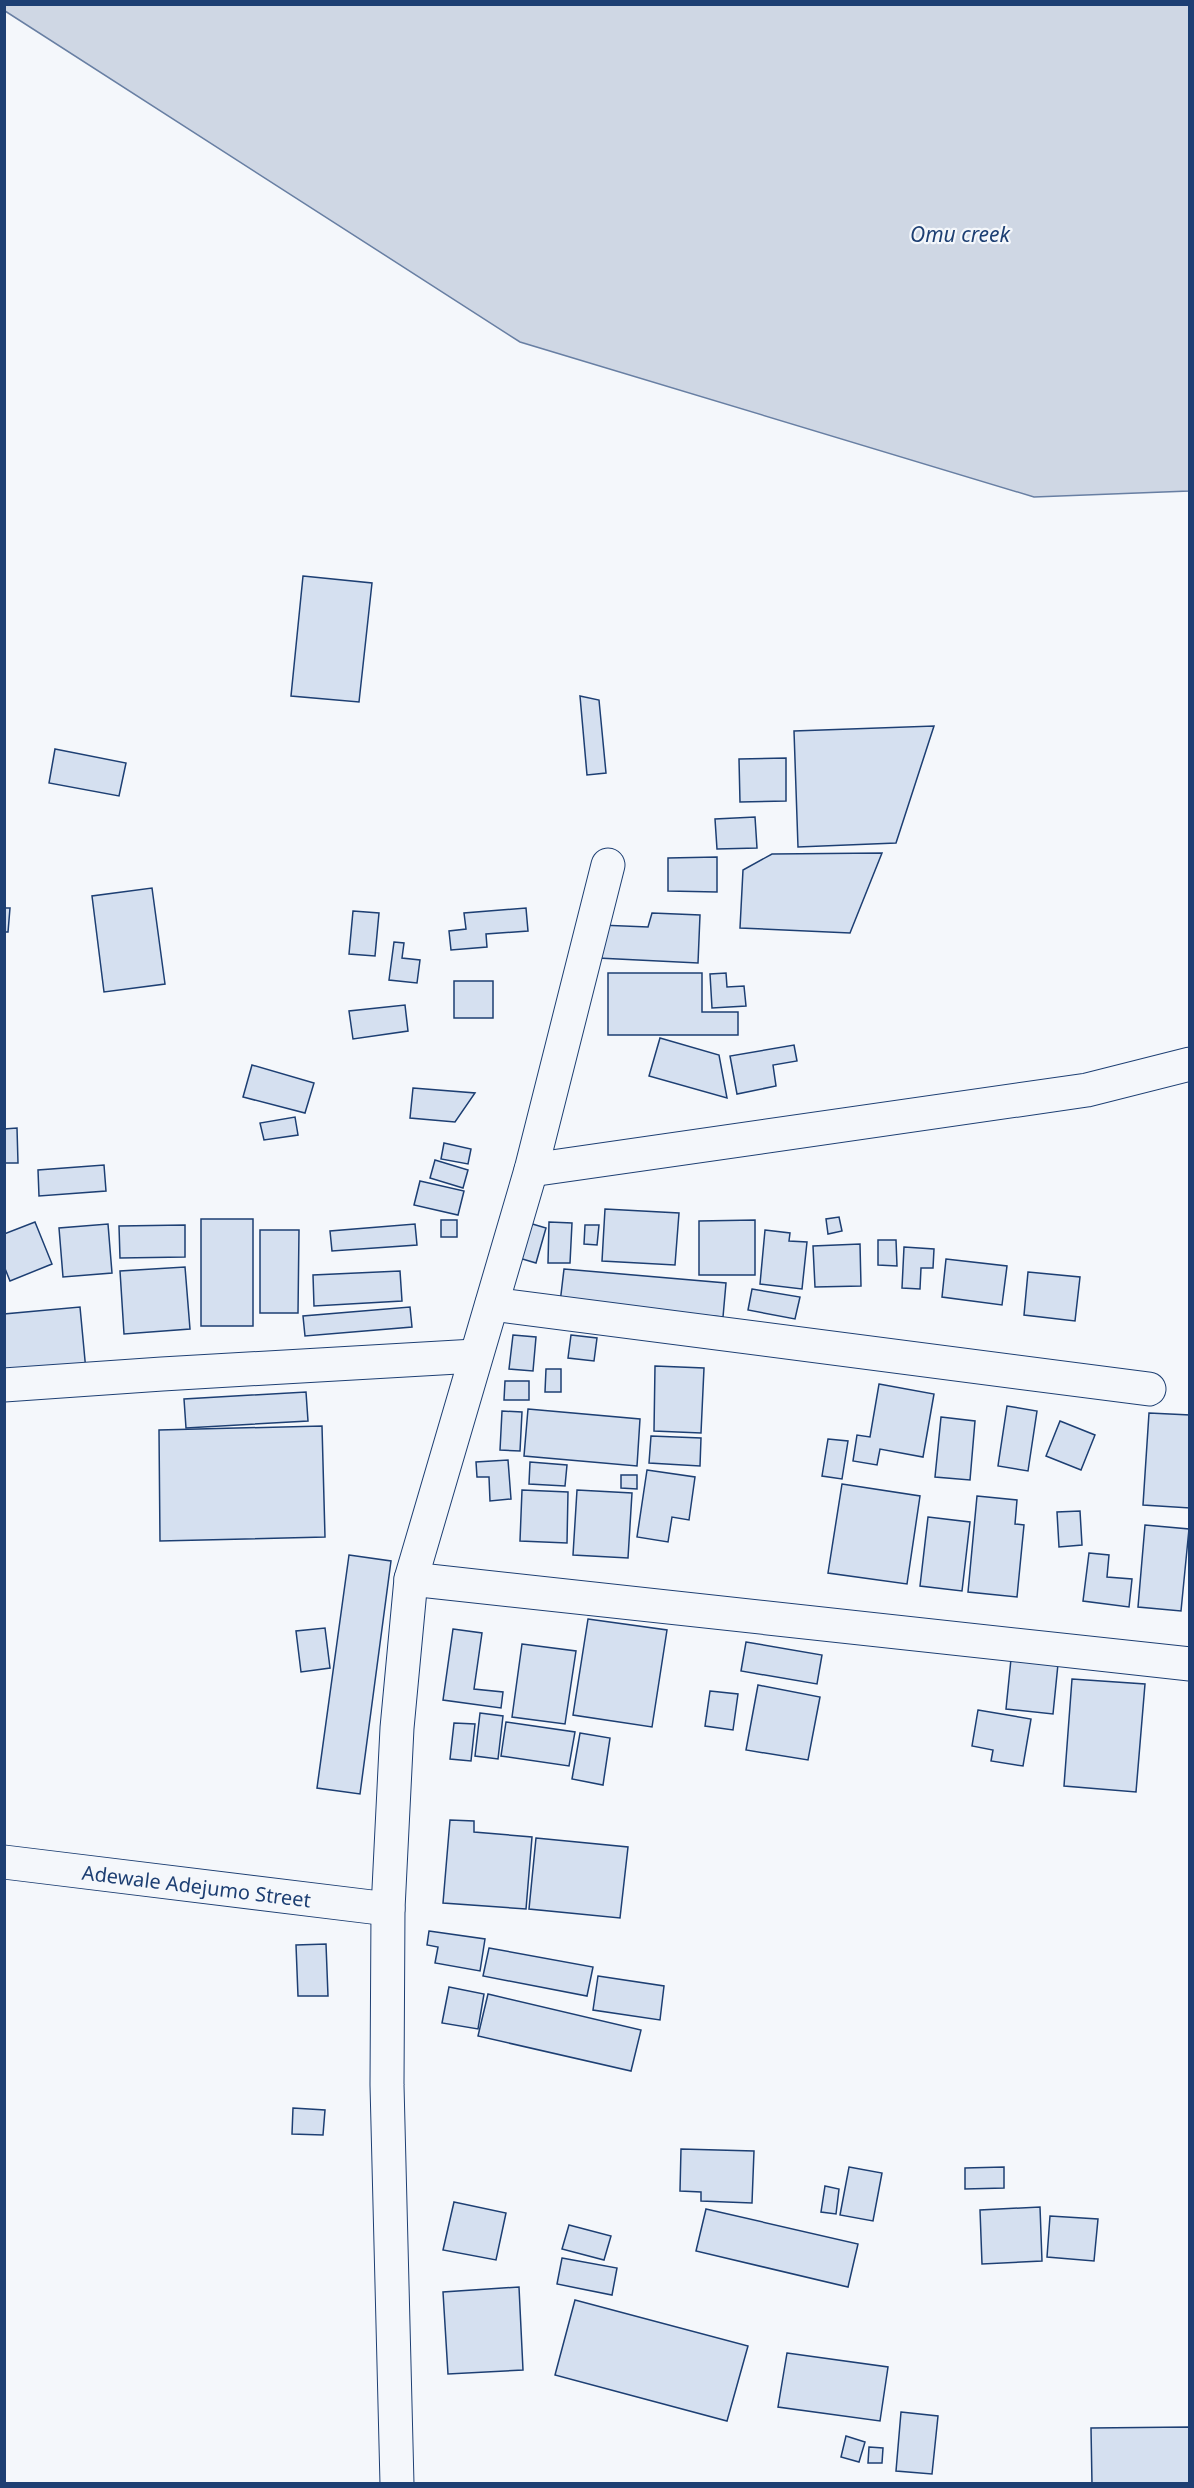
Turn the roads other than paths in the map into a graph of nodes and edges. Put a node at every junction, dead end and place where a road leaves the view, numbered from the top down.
1 (608, 865) dead end
2 (1190, 1064) edge
3 (531, 1170) junction
4 (492, 1304) junction
5 (475, 1356) junction
6 (4, 1385) edge
7 (1149, 1389) dead end
8 (411, 1580) junction
9 (1190, 1664) edge
10 (4, 1862) edge
11 (388, 1909) junction
12 (397, 2484) edge

1 - 3 street
2 - 3 street
3 - 4 street
4 - 5 street
4 - 7 street
5 - 6 street
5 - 8 street
8 - 9 street
8 - 11 street
10 - 11 street, Adewale Adejumo Street
11 - 12 street

